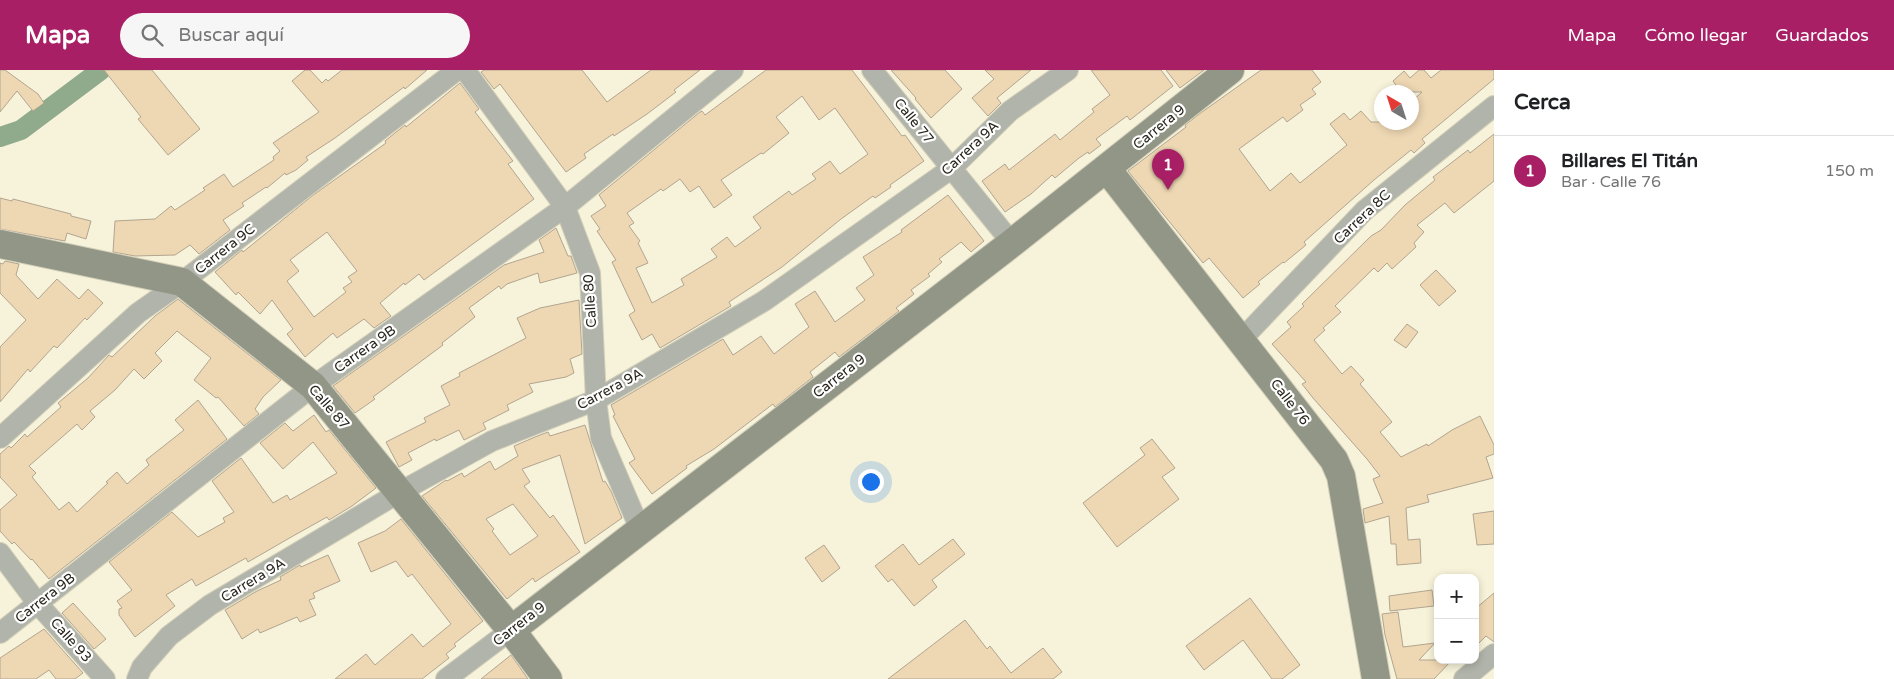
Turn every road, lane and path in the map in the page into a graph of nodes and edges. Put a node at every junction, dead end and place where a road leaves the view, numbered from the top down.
1 (457, 70) edge
2 (465, 70) edge
3 (734, 70) edge
4 (872, 70) edge
5 (1068, 70) edge
6 (1230, 70) edge
7 (1494, 106) edge
8 (952, 168) junction
9 (1107, 169) junction
10 (564, 207) junction
11 (1012, 243) junction
12 (0, 244) edge
13 (182, 282) junction
14 (1242, 340) junction
15 (313, 386) junction
16 (596, 400) junction
17 (0, 438) edge
18 (400, 492) junction
19 (640, 529) junction
20 (0, 554) edge
21 (38, 604) junction
22 (511, 630) junction
23 (0, 633) edge
24 (1494, 654) edge
25 (105, 679) edge
26 (137, 679) edge
27 (446, 679) edge
28 (548, 679) edge
29 (1376, 679) edge
30 (1464, 679) edge

1 - 13 street, Carrera 9C
2 - 10 street, Calle 80
3 - 10 street, Carrera 9B
4 - 8 street, Calle 77
5 - 8 street, Carrera 9A
6 - 9 street, Carrera 9
7 - 14 street, Carrera 8C
8 - 11 street, Calle 77
8 - 16 street, Carrera 9A
9 - 11 street, Carrera 9
9 - 14 street, Calle 76
10 - 15 street, Carrera 9B
10 - 16 street, Calle 80
11 - 19 street, Carrera 9
12 - 13 street, Calle 87
13 - 15 street, Calle 87
13 - 17 street, Carrera 9C
14 - 29 street, Calle 76
15 - 18 street, Calle 87
15 - 21 street, Carrera 9B
16 - 18 street, Carrera 9A
16 - 19 street, Calle 80
18 - 22 street, Calle 87
18 - 26 street, Carrera 9A
19 - 22 street, Carrera 9
20 - 21 street, Calle 93
21 - 23 street, Carrera 9B
21 - 25 street, Calle 93
22 - 27 street, Carrera 9
22 - 28 street, Calle 87
24 - 30 street

